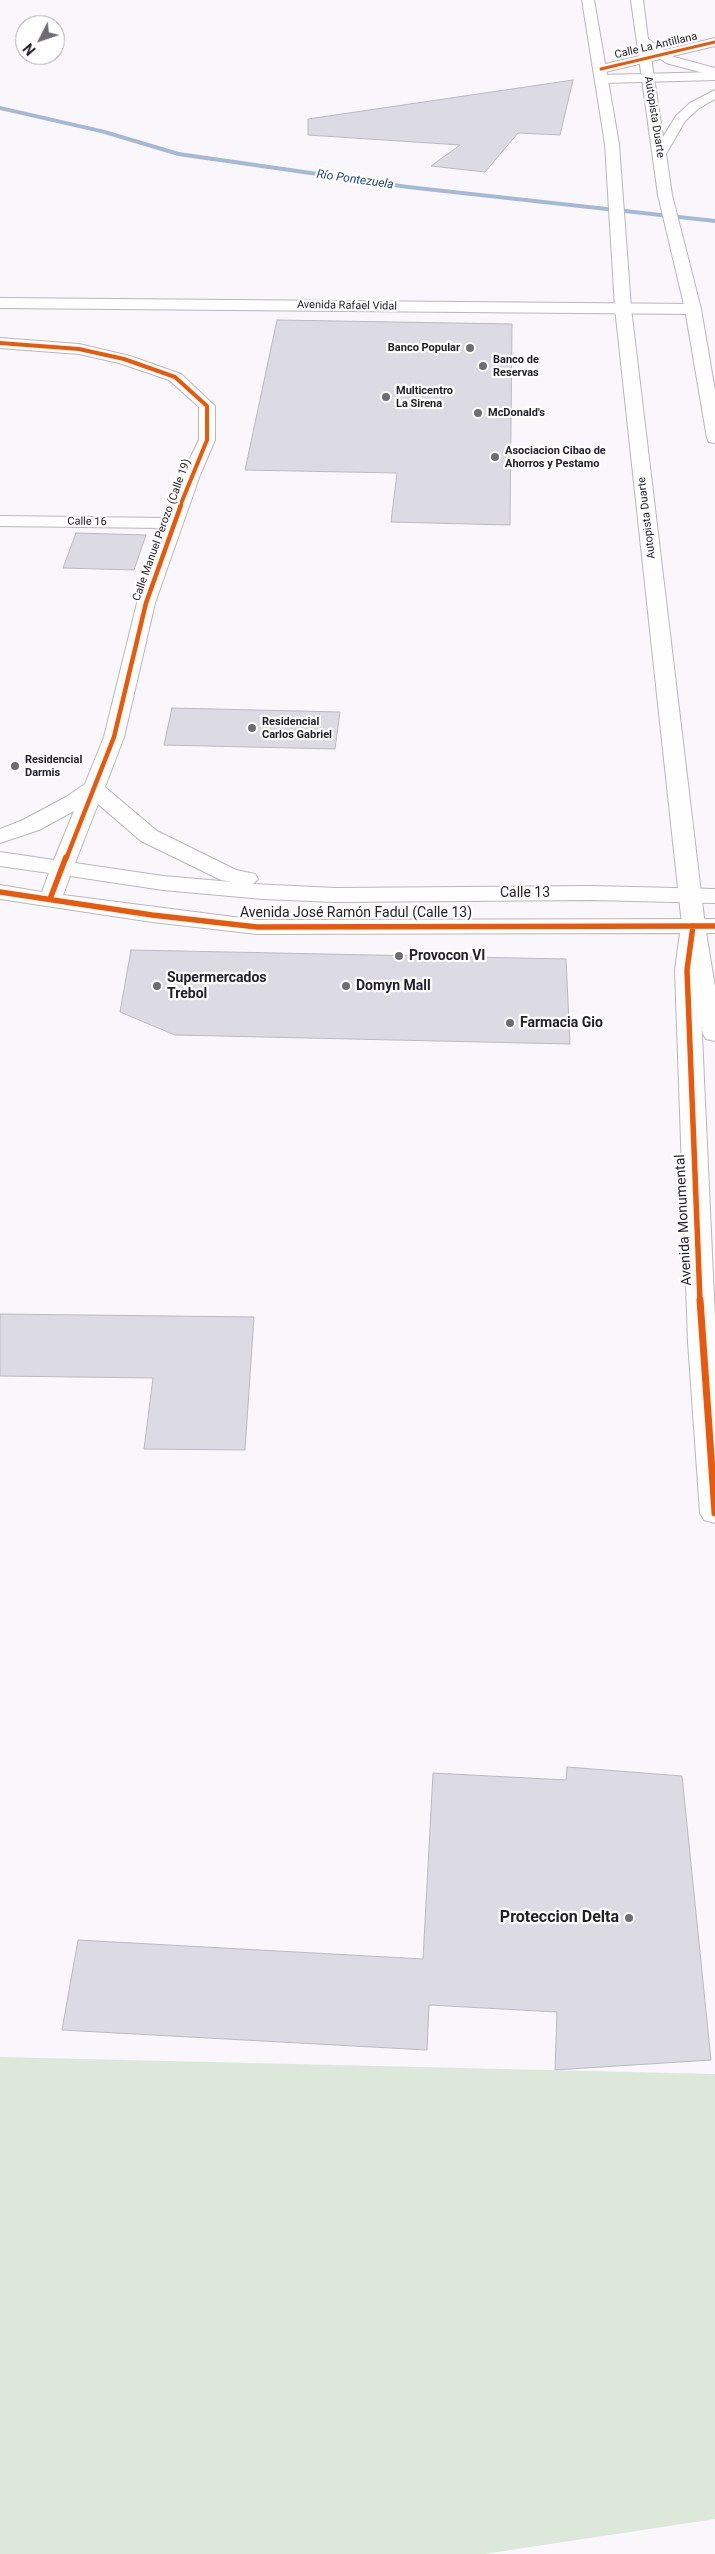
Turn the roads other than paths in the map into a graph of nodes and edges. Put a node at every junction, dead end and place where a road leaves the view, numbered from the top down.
1 (588, 0) edge
2 (636, 0) edge
3 (642, 40) junction
4 (715, 42) edge
5 (659, 55) junction
6 (644, 58) junction
7 (715, 72) edge
8 (602, 74) junction
9 (715, 76) edge
10 (648, 78) junction
11 (715, 94) edge
12 (660, 153) junction
13 (0, 303) edge
14 (623, 308) junction
15 (693, 309) junction
16 (0, 343) edge
17 (715, 438) edge
18 (0, 521) edge
19 (174, 523) junction
20 (93, 788) junction
21 (0, 836) edge
22 (0, 859) edge
23 (64, 868) junction
24 (0, 892) edge
25 (335, 895) junction
26 (691, 896) junction
27 (715, 896) edge
28 (50, 899) junction
29 (704, 926) edge
30 (715, 1034) edge
31 (715, 1512) edge

1 - 8 main road, Autopista Duarte
2 - 3 main road, Autopista Duarte
3 - 5 main road
3 - 6 main road, Autopista Duarte
4 - 5 main road, Calle La Antillana
5 - 6 main road, Calle La Antillana
5 - 7 main road
6 - 8 main road, Calle La Antillana
6 - 10 main road, Autopista Duarte
8 - 10 main road
8 - 14 main road, Autopista Duarte
9 - 10 main road
10 - 12 main road, Autopista Duarte
11 - 12 main road
12 - 15 main road, Autopista Duarte
13 - 14 main road, Avenida Rafael Vidal
14 - 15 main road, Avenida Rafael Vidal
14 - 26 main road, Autopista Duarte
15 - 17 main road, Autopista Duarte
16 - 19 main road, Calle Manuel Perozo (Calle 19)
18 - 19 main road, Calle 16
19 - 20 main road, Calle Manuel Perozo (Calle 19)
20 - 21 main road
20 - 23 main road, Calle Manuel Perozo (Calle 19)
20 - 25 main road
22 - 23 main road, Avenida José Ramón Fadul (Calle 13)
23 - 25 main road, Avenida José Ramón Fadul (Calle 13)
23 - 28 main road, Calle Manuel Perozo (Calle 19)
24 - 28 main road, Avenida José Ramón Fadul (Calle 13)
25 - 26 main road, Calle 13
26 - 27 main road, Calle 13
26 - 29 main road, Autopista Duarte
28 - 29 main road, Avenida José Ramón Fadul (Calle 13)
29 - 30 main road, Autopista Duarte
29 - 31 main road, Avenida Monumental

